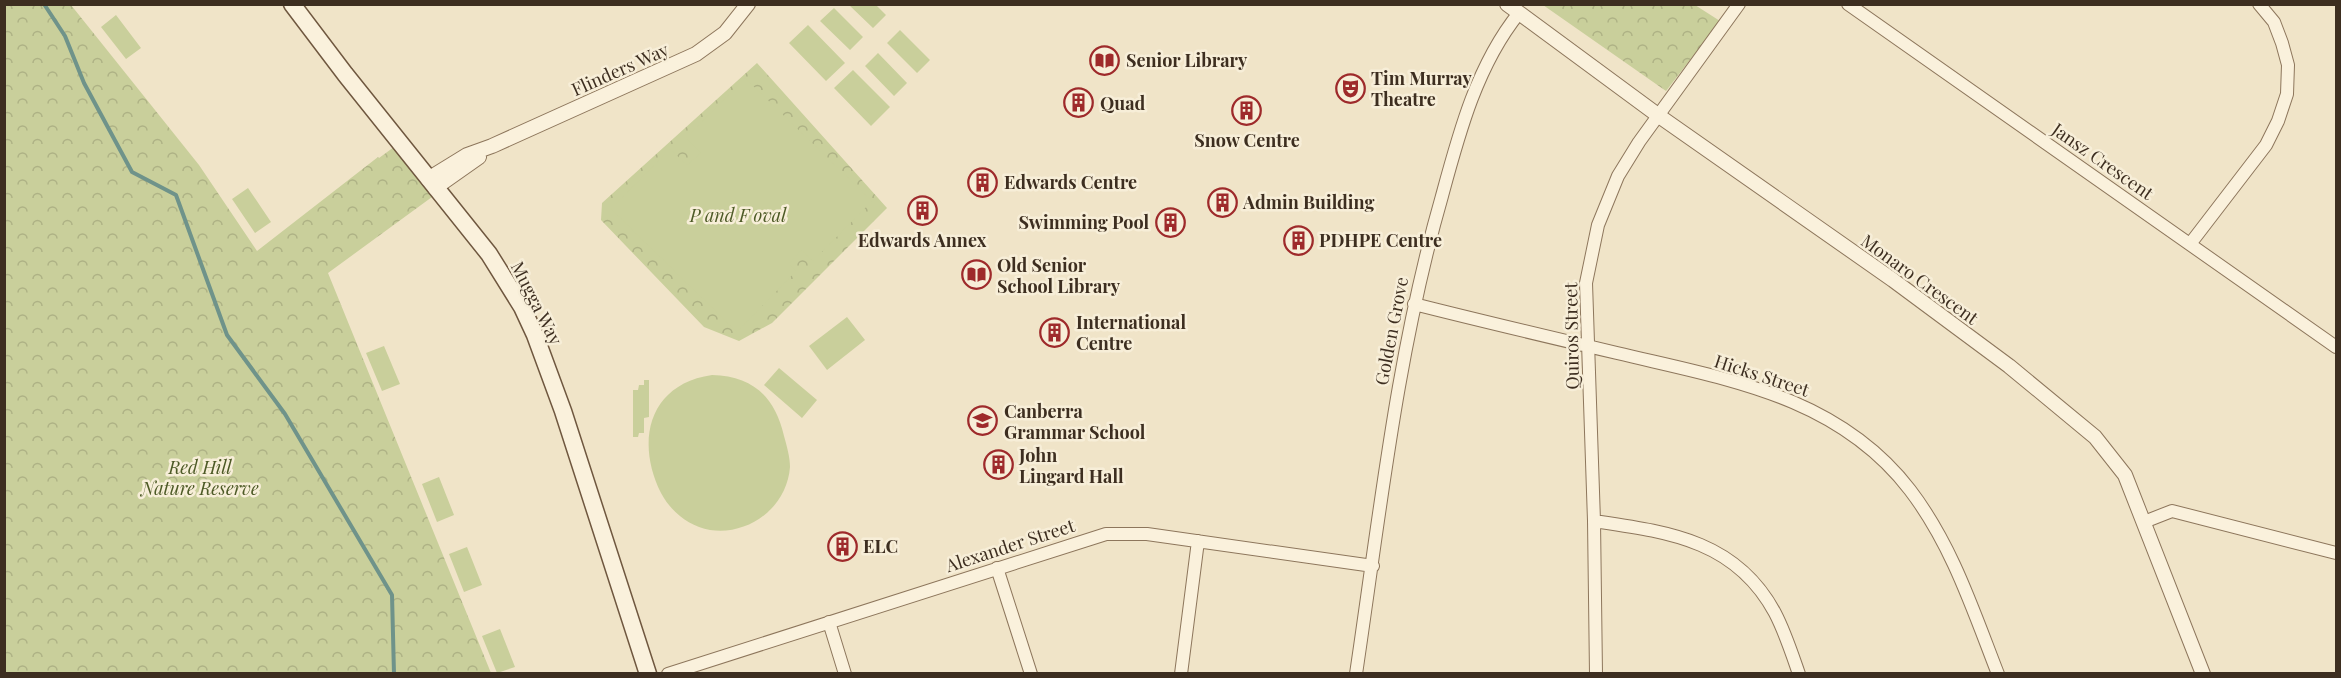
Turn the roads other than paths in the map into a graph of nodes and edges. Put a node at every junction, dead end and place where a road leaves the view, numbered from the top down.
1 (292, 4) edge
2 (748, 4) edge
3 (1507, 4) edge
4 (1738, 4) edge
5 (1848, 4) edge
6 (2259, 4) edge
7 (1519, 13) junction
8 (1659, 116) junction
9 (431, 184) junction
10 (2190, 244) junction
11 (1414, 304) junction
12 (1588, 346) junction
13 (2337, 347) edge
14 (1594, 521) junction
15 (2144, 522) junction
16 (1198, 541) junction
17 (2337, 552) edge
18 (1373, 566) junction
19 (997, 568) junction
20 (829, 622) junction
21 (648, 674) edge
22 (668, 674) edge
23 (845, 674) edge
24 (1030, 674) edge
25 (1181, 674) edge
26 (1356, 674) edge
27 (1596, 674) edge
28 (1799, 674) edge
29 (1998, 674) edge
30 (2203, 674) edge

1 - 9 main road, Mugga Way
2 - 9 street, Flinders Way
3 - 7 street, Monaro Crescent
4 - 8 street, Quiros Street
5 - 10 street, Jansz Crescent
6 - 10 street
7 - 8 street, Monaro Crescent
7 - 11 street, Golden Grove
8 - 12 street, Quiros Street
8 - 15 street, Monaro Crescent
9 - 21 main road, Mugga Way
10 - 13 street, Jansz Crescent
11 - 12 street, Hicks Street
11 - 18 street, Golden Grove
12 - 14 street, Quiros Street
12 - 29 street, Hicks Street
14 - 27 street, Quiros Street
14 - 28 street
15 - 17 street
15 - 30 street, Monaro Crescent
16 - 18 street, Alexander Street
16 - 19 street, Alexander Street
16 - 25 street
18 - 26 street, Golden Grove
19 - 20 street, Alexander Street
19 - 24 street
20 - 22 street, Alexander Street
20 - 23 street

